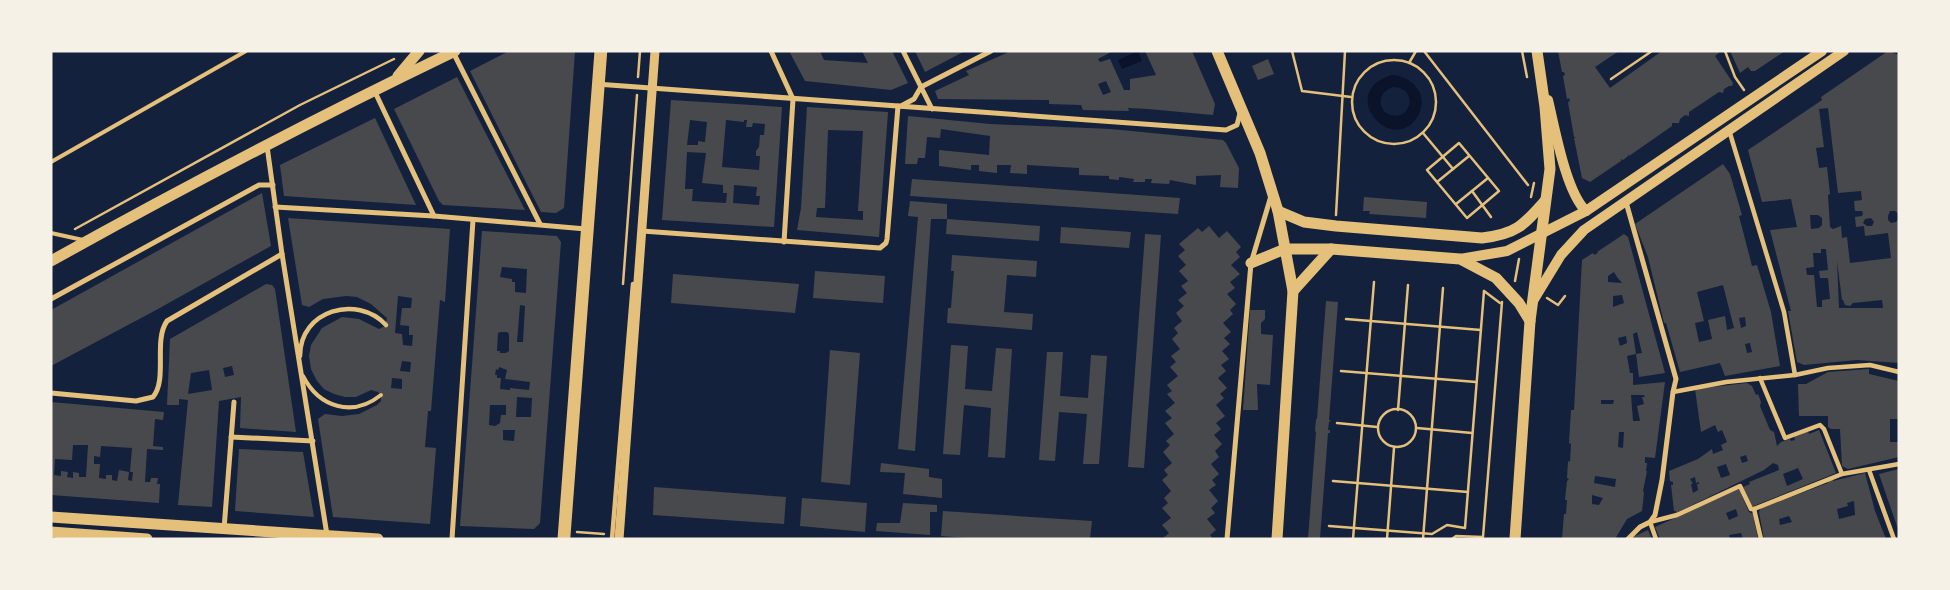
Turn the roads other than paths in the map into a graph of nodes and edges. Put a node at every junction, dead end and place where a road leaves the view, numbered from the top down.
1 (246, 51) edge
2 (419, 51) edge
3 (599, 51) edge
4 (605, 51) edge
5 (654, 51) edge
6 (771, 51) edge
7 (904, 51) edge
8 (991, 51) edge
9 (1217, 51) edge
10 (1537, 51) edge
11 (1822, 51) edge
12 (1844, 51) edge
13 (454, 52) edge
14 (396, 79) junction
15 (599, 84) junction
16 (921, 87) junction
17 (651, 88) junction
18 (374, 89) junction
19 (793, 99) junction
20 (898, 106) junction
21 (1240, 107) junction
22 (932, 109) junction
23 (1730, 130) junction
24 (267, 144) junction
25 (51, 162) edge
26 (273, 184) junction
27 (1272, 193) junction
28 (1545, 201) junction
29 (1626, 202) junction
30 (275, 207) junction
31 (1278, 211) junction
32 (1586, 212) junction
33 (434, 216) junction
34 (474, 220) junction
35 (540, 224) junction
36 (586, 229) junction
37 (642, 231) junction
38 (51, 233) edge
39 (1541, 234) junction
40 (88, 241) junction
41 (784, 242) junction
42 (1285, 249) junction
43 (1331, 249) junction
44 (282, 254) junction
45 (1460, 259) junction
46 (51, 261) edge
47 (1250, 263) junction
48 (1293, 291) junction
49 (51, 299) edge
50 (1532, 302) junction
51 (1530, 321) junction
52 (386, 325) dead end
53 (300, 361) junction
54 (1899, 372) edge
55 (1795, 375) junction
56 (303, 376) joint
57 (1760, 378) junction
58 (1673, 392) junction
59 (51, 394) edge
60 (381, 395) dead end
61 (234, 402) dead end
62 (231, 437) junction
63 (313, 442) junction
64 (1899, 464) edge
65 (1869, 470) junction
66 (1842, 474) junction
67 (1754, 509) junction
68 (51, 517) edge
69 (1650, 522) junction
70 (224, 529) junction
71 (51, 532) edge
72 (565, 535) edge
73 (70, 536) edge
74 (324, 537) edge
75 (615, 537) edge
76 (353, 538) edge
77 (146, 539) edge
78 (378, 539) edge
79 (452, 539) edge
80 (568, 539) edge
81 (1227, 539) edge
82 (1277, 539) edge
83 (1515, 539) edge
84 (1628, 539) edge
85 (1656, 539) edge
86 (1761, 539) edge
87 (1894, 539) edge

1 - 25 lane
2 - 14 main road
3 - 15 street
4 - 15 street
5 - 17 street
6 - 19 street
7 - 16 street
8 - 16 street
9 - 21 main road
10 - 28 main road
10 - 32 main road
11 - 32 main road
12 - 23 main road
13 - 14 main road
13 - 35 street
14 - 18 main road
15 - 17 street
15 - 36 street
15 - 72 street
16 - 20 street
16 - 22 street
17 - 19 street
17 - 37 street
17 - 75 street
18 - 24 main road
18 - 33 street
19 - 20 street
19 - 41 street
20 - 22 street
20 - 41 street
21 - 22 street
21 - 27 main road
23 - 29 main road
23 - 55 street
24 - 26 street
24 - 40 main road
26 - 30 street
26 - 49 street
27 - 31 main road
27 - 47 street
28 - 31 main road
28 - 39 main road
29 - 50 main road
29 - 58 street
30 - 33 street
30 - 44 street
31 - 42 main road
32 - 39 main road
33 - 34 street
34 - 35 street
34 - 79 street
35 - 36 street
36 - 72 street
37 - 41 street
37 - 75 street
38 - 40 lane
39 - 45 main road
39 - 50 main road
40 - 46 main road
42 - 43 main road
42 - 47 main road
42 - 48 main road
43 - 45 main road
43 - 48 main road
44 - 53 street
44 - 59 street
45 - 51 main road
47 - 81 street
48 - 82 main road
50 - 51 main road
51 - 83 main road
52 - 53 street
53 - 56 street
53 - 63 street
54 - 55 street
55 - 57 street
56 - 60 lane
57 - 58 street
57 - 66 street
58 - 69 street
61 - 62 street
62 - 63 street
62 - 70 street
63 - 74 street
64 - 65 street
65 - 66 street
65 - 87 street
66 - 67 street
67 - 69 street
67 - 86 street
68 - 70 main road
69 - 84 street
69 - 85 street
70 - 74 main road
71 - 73 main road
72 - 80 street
73 - 77 main road
74 - 76 main road
76 - 78 main road

